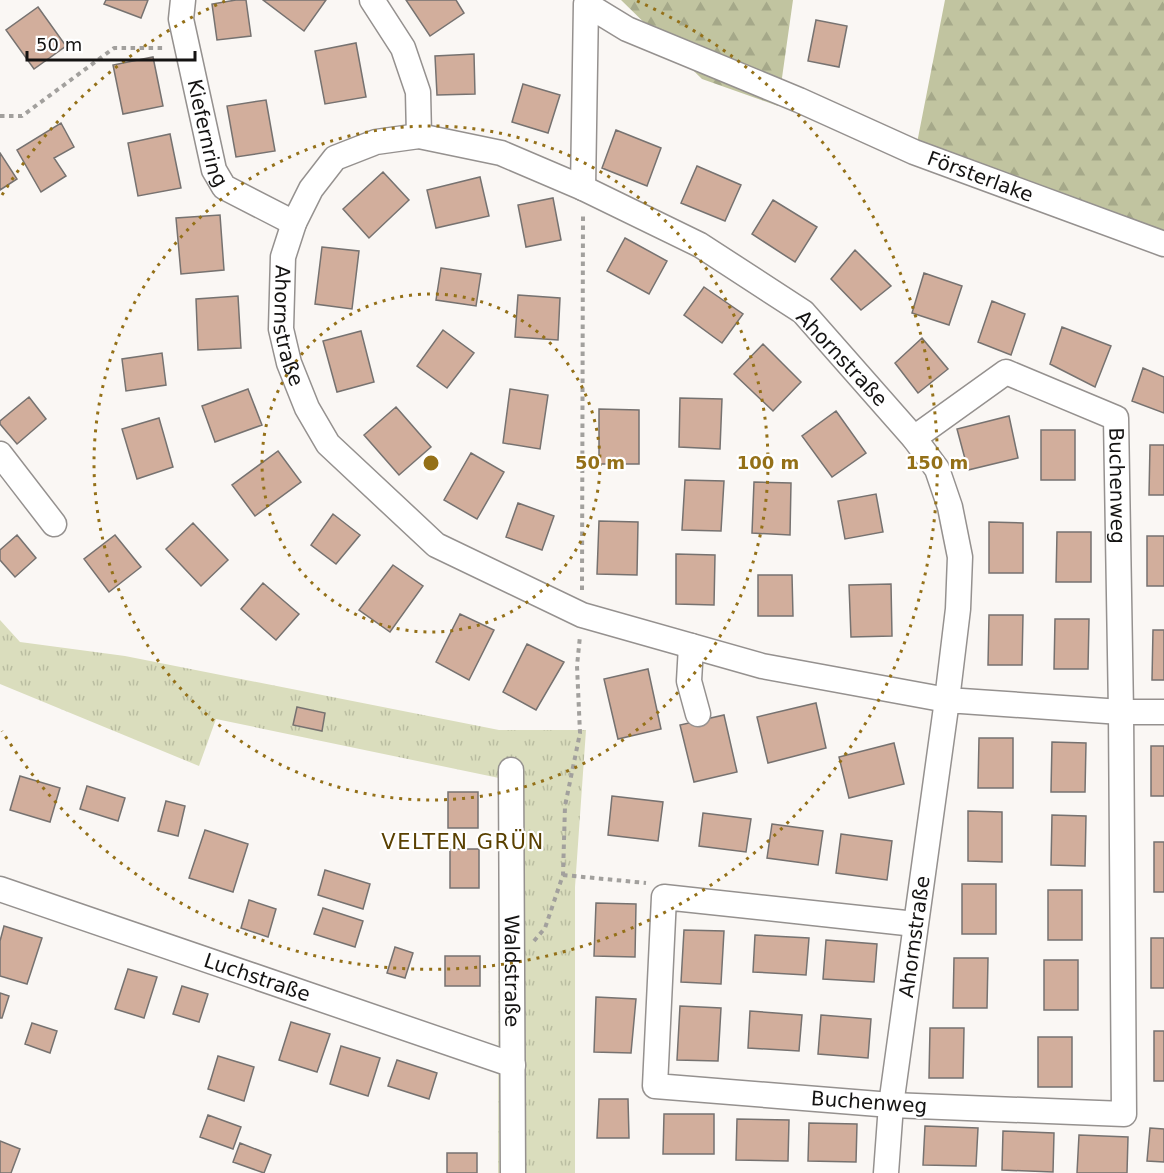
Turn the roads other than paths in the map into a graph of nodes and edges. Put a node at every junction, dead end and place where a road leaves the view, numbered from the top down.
1 (183, 0) edge
2 (372, 0) edge
3 (419, 136) junction
4 (583, 188) junction
5 (294, 223) junction
6 (1164, 244) edge
7 (914, 438) junction
8 (0, 454) edge
9 (54, 524) dead end
10 (691, 646) junction
11 (947, 700) junction
12 (1121, 712) junction
13 (1164, 712) edge
14 (698, 714) dead end
15 (511, 770) dead end
16 (0, 889) edge
17 (915, 924) junction
18 (513, 1065) junction
19 (891, 1105) junction
20 (513, 1173) edge
21 (886, 1173) edge

1 - 5 street, Kiefernring
2 - 3 street
3 - 4 street, Ahornstraße
3 - 5 street, Ahornstraße
4 - 6 street, Försterlake
4 - 7 street, Ahornstraße
5 - 10 street, Ahornstraße
7 - 11 street, Ahornstraße
7 - 12 street, Buchenweg
8 - 9 street
10 - 11 street, Ahornstraße
10 - 14 street
11 - 12 street
11 - 17 street, Ahornstraße
12 - 13 street
12 - 19 street, Buchenweg
15 - 18 street, Waldstraße
16 - 18 street, Luchstraße
17 - 19 street, Ahornstraße
17 - 19 street, Buchenweg
18 - 20 street, Waldstraße
19 - 21 street, Ahornstraße

